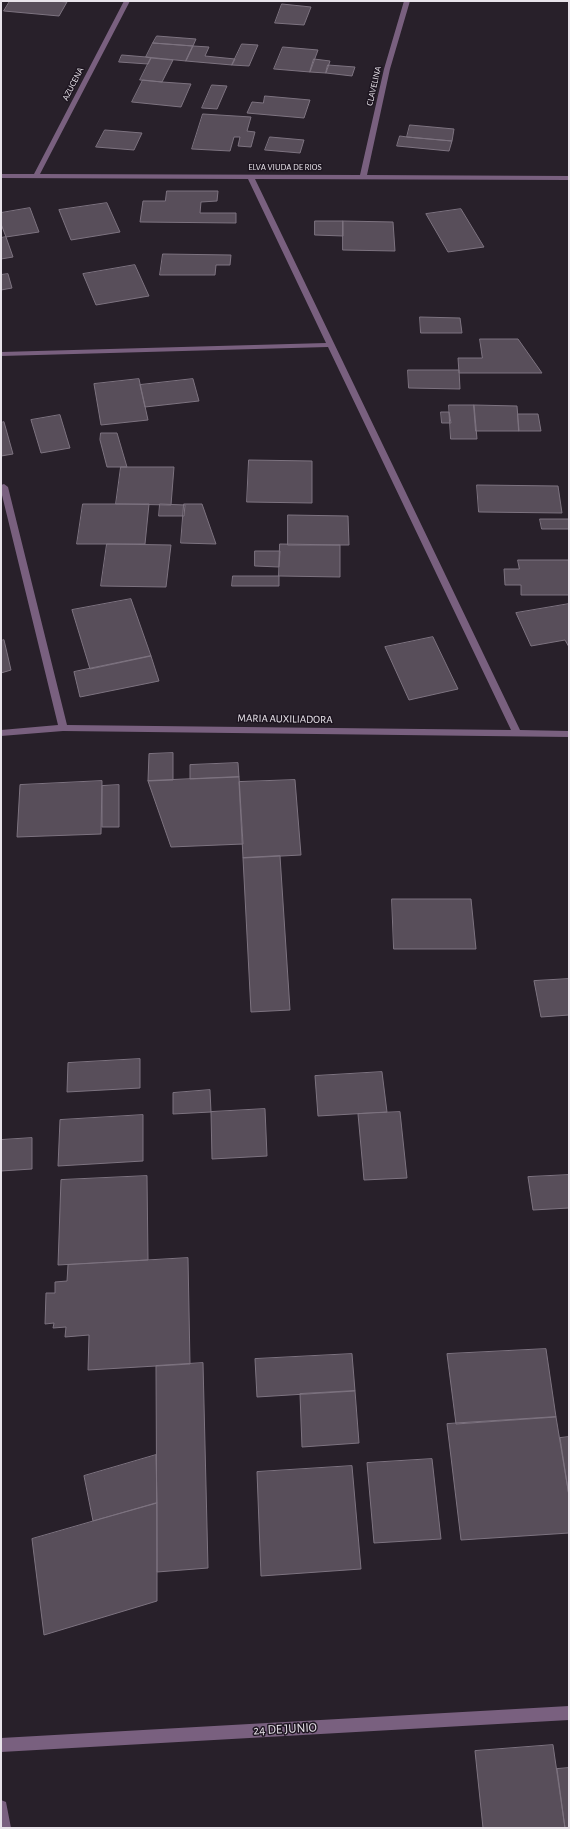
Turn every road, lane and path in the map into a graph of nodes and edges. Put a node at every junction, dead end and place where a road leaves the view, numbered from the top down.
1 (126, 1) edge
2 (407, 1) edge
3 (1, 176) edge
4 (36, 176) junction
5 (250, 176) junction
6 (363, 177) junction
7 (569, 178) edge
8 (331, 345) junction
9 (1, 354) edge
10 (4, 487) dead end
11 (63, 728) junction
12 (1, 733) edge
13 (517, 733) junction
14 (569, 734) edge
15 (569, 1713) edge
16 (1, 1745) edge
17 (1, 1806) edge
18 (4, 1828) edge

1 - 4 street, AZUCENA
2 - 6 street, CLAVELINA
3 - 4 street, ELVA VIUDA DE RIOS
4 - 5 street, ELVA VIUDA DE RIOS
5 - 6 street, ELVA VIUDA DE RIOS
5 - 8 street
6 - 7 street, ELVA VIUDA DE RIOS
8 - 9 street
8 - 13 street
10 - 11 street
11 - 12 street, MARIA AUXILIADORA
11 - 13 street, MARIA AUXILIADORA
13 - 14 street, MARIA AUXILIADORA
15 - 16 street, 24 DE JUNIO
17 - 18 street

